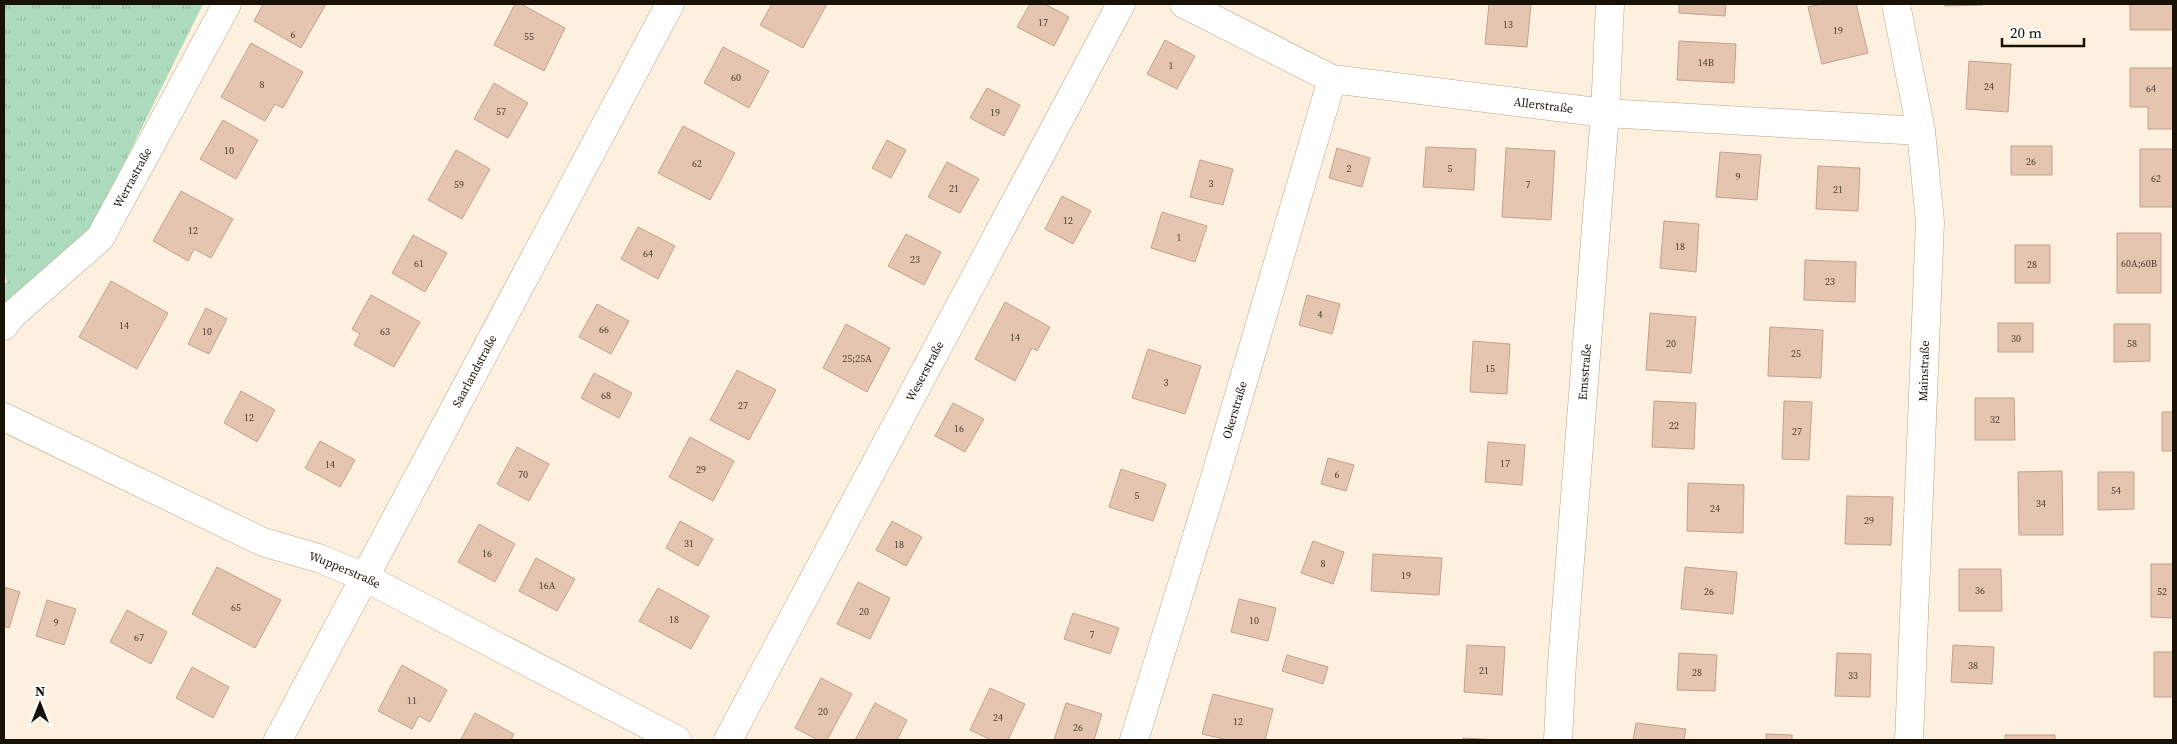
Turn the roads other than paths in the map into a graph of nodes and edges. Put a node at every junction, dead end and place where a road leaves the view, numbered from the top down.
1 (227, 4) edge
2 (670, 4) edge
3 (1121, 4) edge
4 (1184, 4) edge
5 (1610, 4) edge
6 (1896, 4) edge
7 (1332, 79) junction
8 (1605, 113) junction
9 (1921, 131) junction
10 (4, 326) edge
11 (4, 417) edge
12 (366, 578) junction
13 (278, 740) edge
14 (677, 740) edge
15 (728, 740) edge
16 (1134, 740) edge
17 (1558, 740) edge
18 (1909, 740) edge

1 - 10 street, Werrastraße
2 - 12 street, Saarlandstraße
3 - 15 street, Weserstraße
4 - 7 street, Allerstraße
5 - 8 street, Emsstraße
6 - 9 street, Mainstraße
7 - 8 street, Allerstraße
7 - 16 street, Okerstraße
8 - 9 street, Allerstraße
8 - 17 street, Emsstraße
9 - 18 street, Mainstraße
11 - 12 street, Wupperstraße
12 - 13 street, Saarlandstraße
12 - 14 street, Wupperstraße

